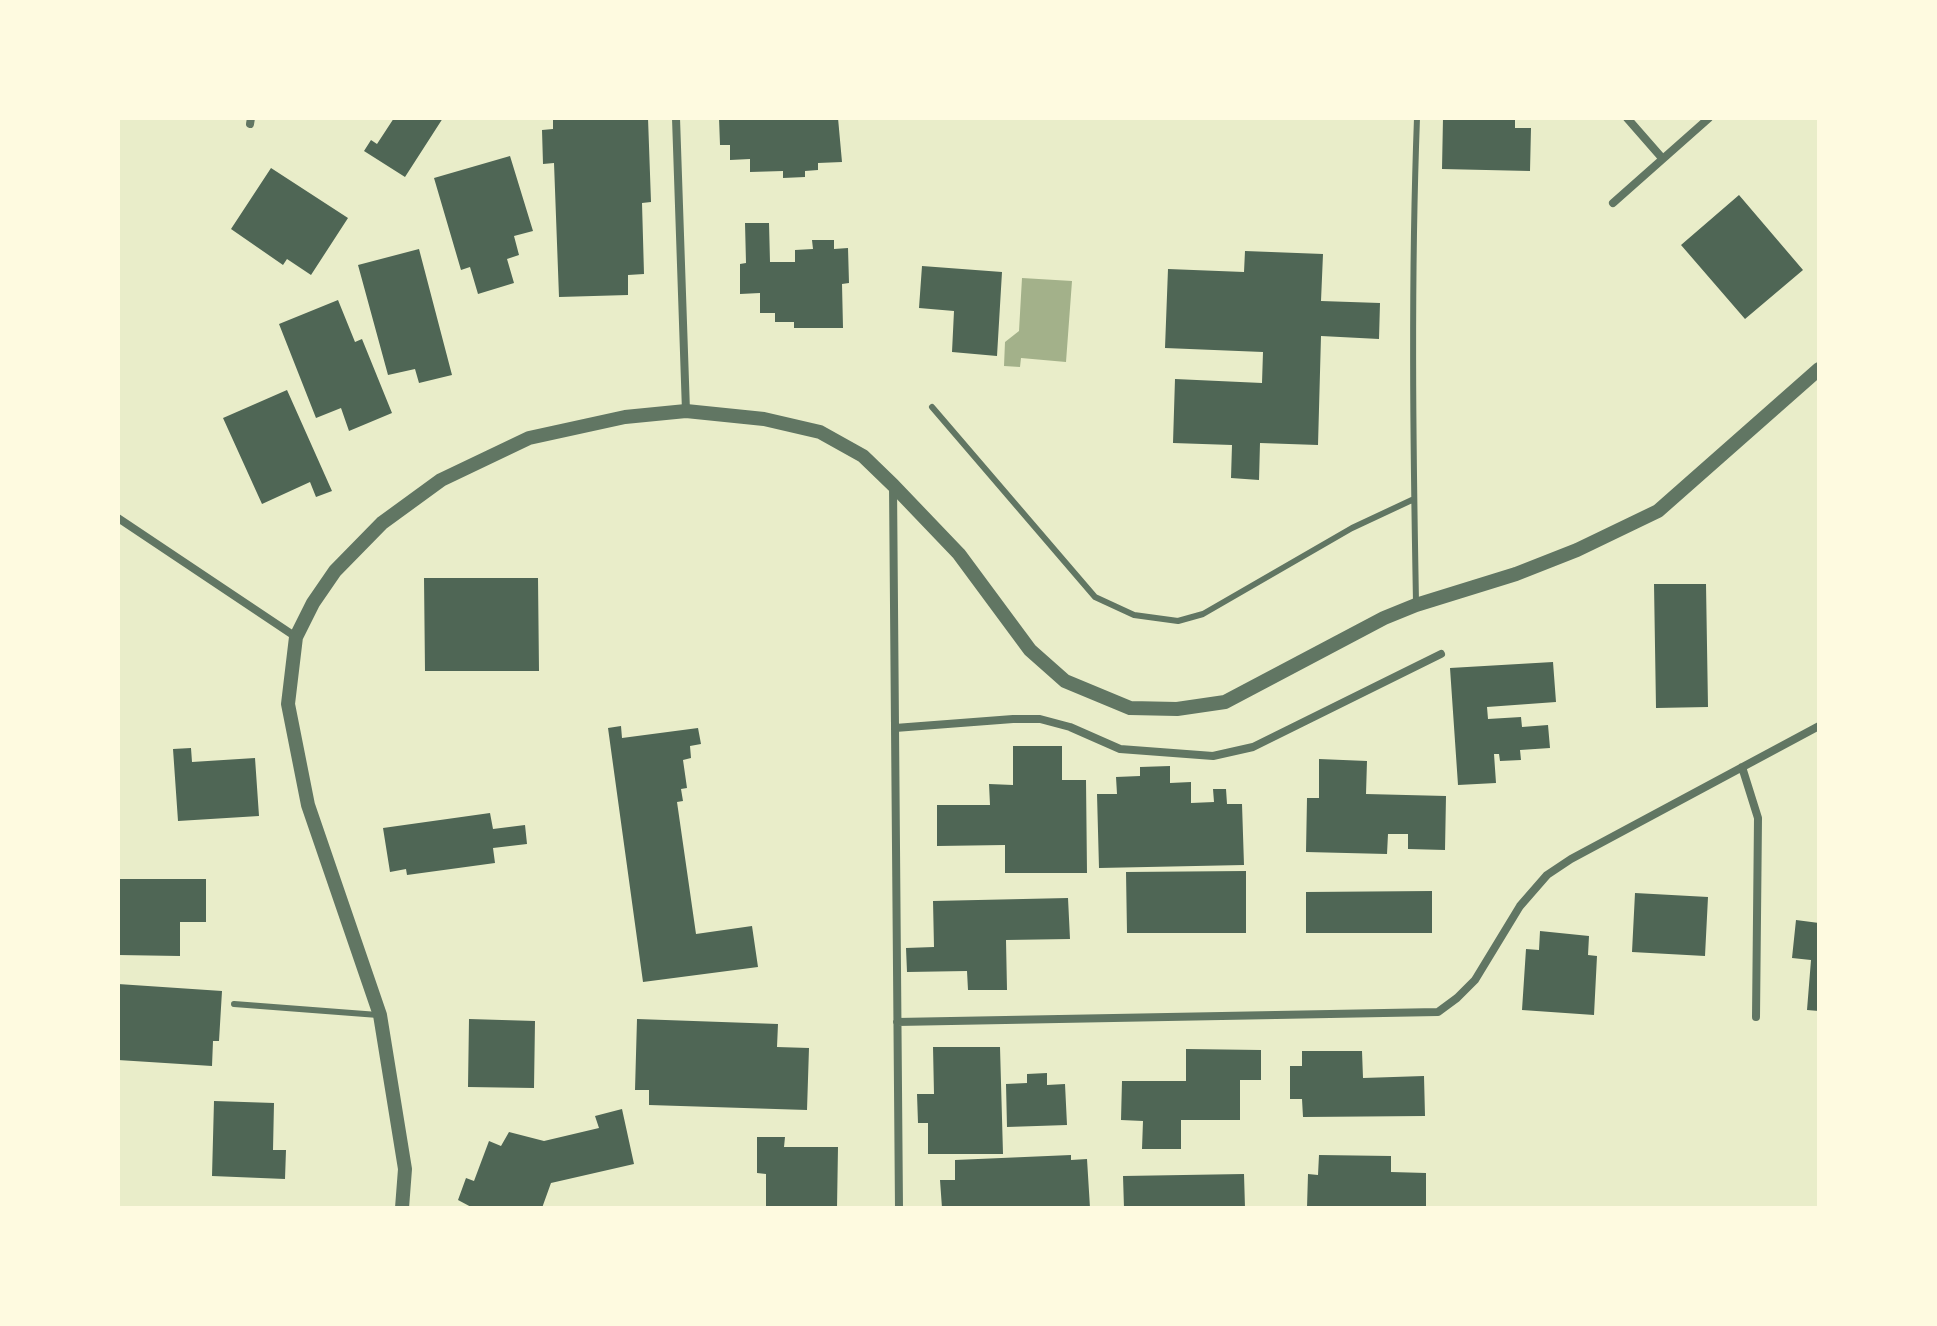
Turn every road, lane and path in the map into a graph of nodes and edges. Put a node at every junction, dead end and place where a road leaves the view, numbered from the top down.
1 (676, 118) edge
2 (1417, 118) edge
3 (1627, 118) edge
4 (1709, 118) edge
5 (1662, 158) junction
6 (1613, 203) dead end
7 (1819, 369) edge
8 (932, 407) dead end
9 (686, 411) junction
10 (893, 485) junction
11 (1414, 499) junction
12 (118, 518) edge
13 (1416, 605) junction
14 (296, 637) junction
15 (1441, 654) dead end
16 (1819, 726) edge
17 (895, 728) junction
18 (1742, 767) junction
19 (234, 1004) dead end
20 (380, 1015) junction
21 (1756, 1017) dead end
22 (897, 1022) junction
23 (402, 1208) edge
24 (899, 1208) edge

1 - 9 street
2 - 11 lane
3 - 5 street
4 - 5 street
5 - 6 street
7 - 13 street
8 - 11 lane
9 - 10 street
9 - 14 street
10 - 13 street
10 - 17 street
11 - 13 lane
12 - 14 street
14 - 20 street
15 - 17 street
16 - 18 street
17 - 22 street
18 - 21 street
18 - 22 street
19 - 20 lane
20 - 23 street
22 - 24 street

